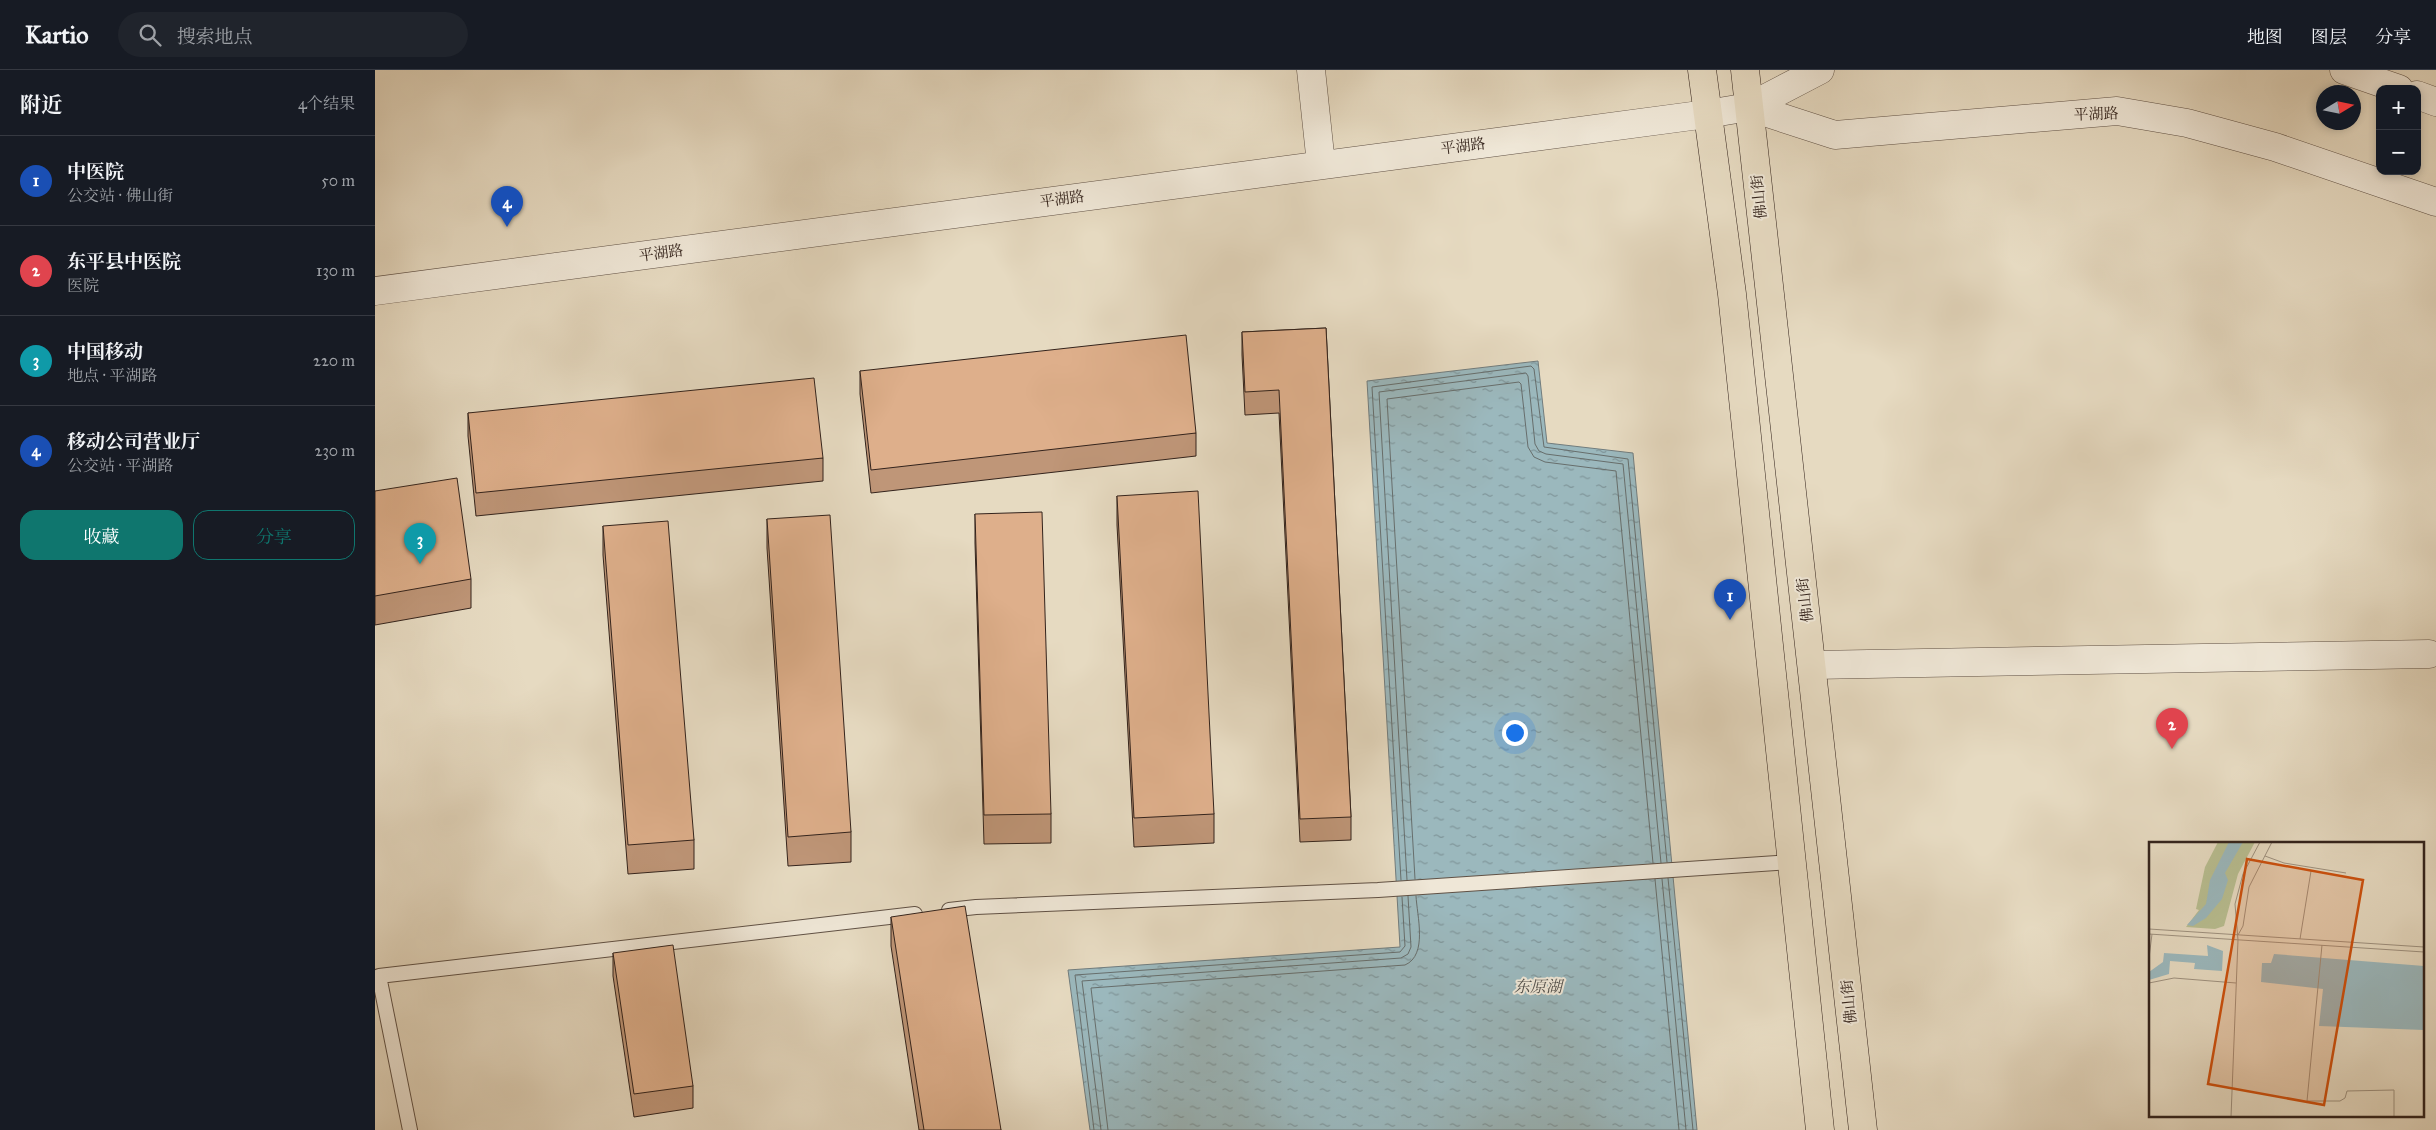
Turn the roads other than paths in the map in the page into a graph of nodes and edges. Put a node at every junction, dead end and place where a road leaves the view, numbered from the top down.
1 (1311, 70) edge
2 (1702, 70) edge
3 (1745, 70) edge
4 (1820, 70) edge
5 (2344, 70) edge
6 (2387, 85) edge
7 (2421, 96) edge
8 (2436, 102) edge
9 (1749, 107) junction
10 (1707, 114) junction
11 (1321, 164) junction
12 (2436, 202) edge
13 (375, 291) edge
14 (2429, 654) dead end
15 (1813, 665) junction
16 (1791, 862) junction
17 (410, 1130) edge
18 (1820, 1130) edge
19 (1863, 1130) edge

1 - 11 street
2 - 10 main road
3 - 9 main road, 佛山街
4 - 9 street, 平湖路
5 - 6 street
7 - 8 street
9 - 10 street, 平湖路
9 - 12 street, 平湖路
9 - 15 main road, 佛山街
10 - 11 street, 平湖路
10 - 16 main road
11 - 13 street, 平湖路
14 - 15 street
15 - 19 main road, 佛山街
16 - 17 lane
16 - 18 main road

